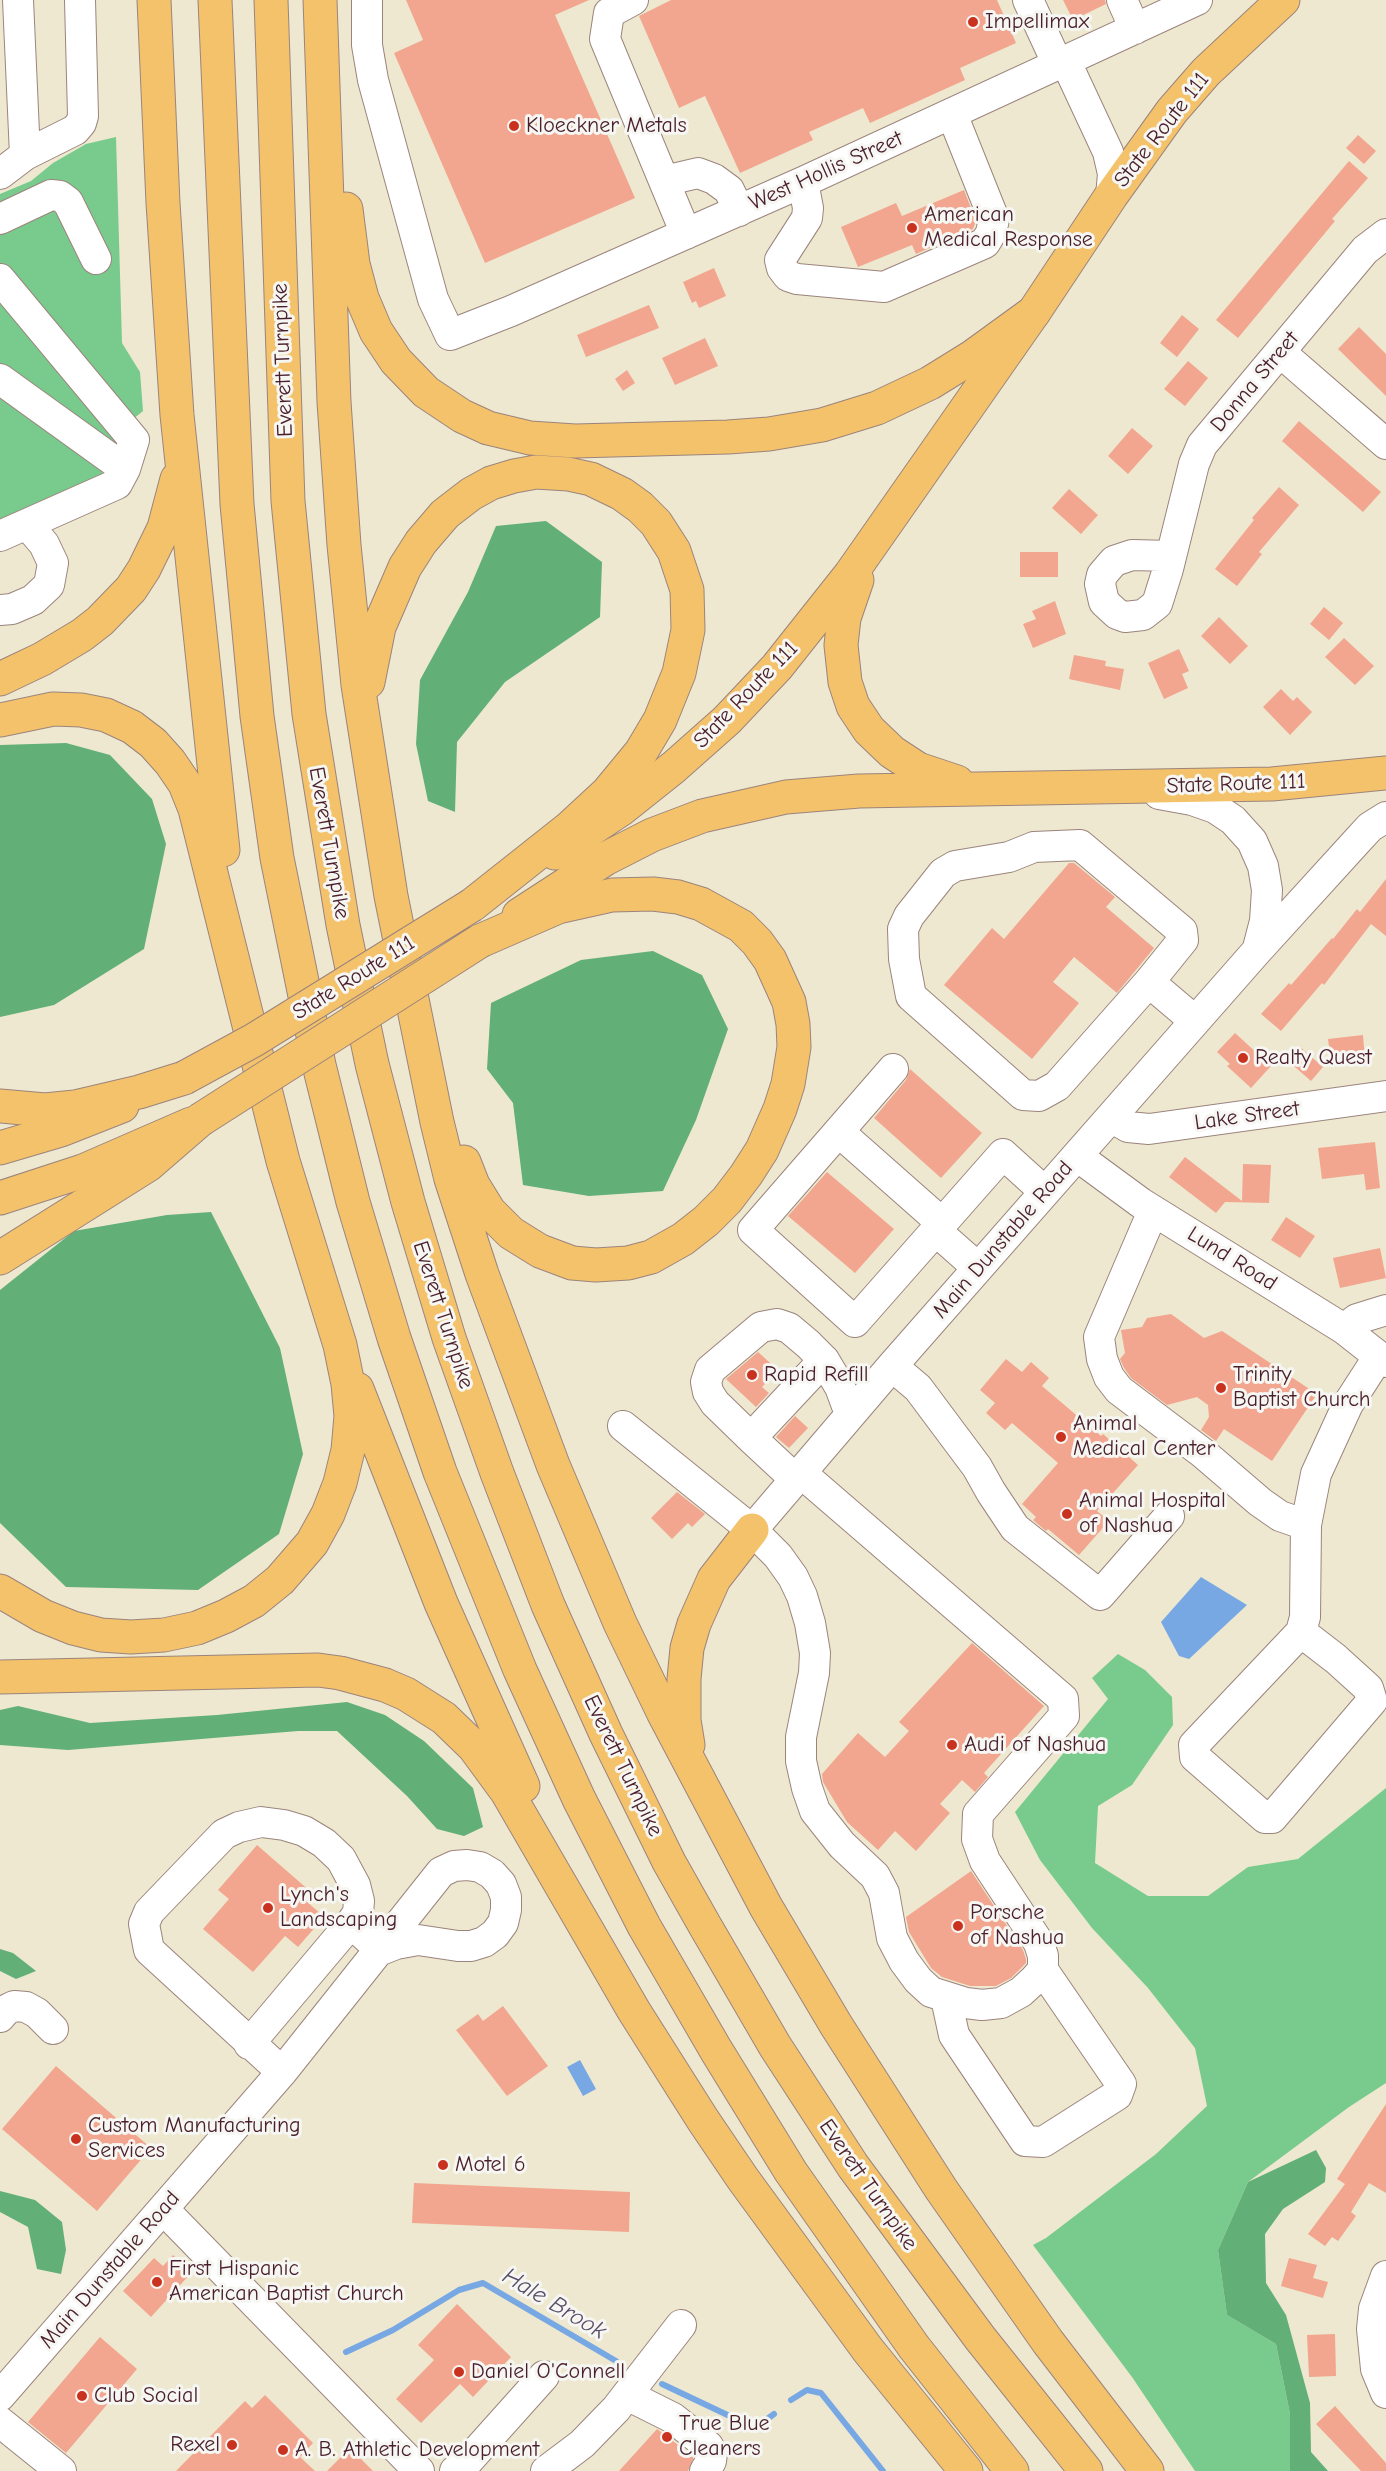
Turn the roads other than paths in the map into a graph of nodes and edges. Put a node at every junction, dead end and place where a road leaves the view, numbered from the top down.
1 (18, 0) edge
2 (80, 0) edge
3 (154, 0) edge
4 (215, 0) edge
5 (272, 0) edge
6 (321, 0) edge
7 (367, 0) edge
8 (633, 0) edge
9 (1028, 0) edge
10 (1122, 0) edge
11 (1283, 0) edge
12 (1182, 3) edge
13 (1136, 29) junction
14 (1062, 63) junction
15 (951, 114) junction
16 (24, 155) junction
17 (0, 174) edge
18 (664, 181) junction
19 (803, 183) junction
20 (1111, 196) junction
21 (739, 211) junction
22 (0, 219) edge
23 (686, 234) junction
24 (1386, 234) edge
25 (96, 259) dead end
26 (0, 279) edge
27 (1034, 312) junction
28 (1280, 352) junction
29 (6, 390) edge
30 (177, 415) junction
31 (1386, 444) edge
32 (125, 469) junction
33 (890, 517) junction
34 (27, 524) junction
35 (0, 536) edge
36 (1171, 556) dead end
37 (0, 610) edge
38 (0, 679) edge
39 (0, 720) edge
40 (367, 756) junction
41 (1386, 773) edge
42 (1093, 787) junction
43 (1000, 789) junction
44 (1386, 817) edge
45 (472, 905) junction
46 (480, 941) junction
47 (1256, 952) junction
48 (1149, 982) junction
49 (1195, 1021) junction
50 (419, 1034) junction
51 (256, 1053) junction
52 (893, 1069) dead end
53 (184, 1078) junction
54 (1386, 1096) edge
55 (0, 1106) edge
56 (1111, 1117) junction
57 (200, 1120) junction
58 (839, 1132) junction
59 (0, 1148) edge
60 (1077, 1156) junction
61 (1045, 1192) junction
62 (0, 1198) edge
63 (1153, 1211) junction
64 (939, 1227) junction
65 (0, 1258) edge
66 (978, 1268) junction
67 (1386, 1310) edge
68 (1344, 1329) junction
69 (340, 1345) junction
70 (1383, 1359) edge
71 (824, 1360) junction
72 (892, 1366) junction
73 (850, 1414) junction
74 (623, 1426) dead end
75 (751, 1438) junction
76 (797, 1475) junction
77 (1169, 1516) dead end
78 (1306, 1525) junction
79 (752, 1530) junction
80 (0, 1591) edge
81 (1301, 1632) junction
82 (228, 1672) junction
83 (0, 1677) edge
84 (0, 1688) edge
85 (700, 1784) junction
86 (351, 1923) junction
87 (1043, 1970) junction
88 (946, 1998) junction
89 (634, 2011) junction
90 (0, 2017) edge
91 (53, 2029) dead end
92 (249, 2044) junction
93 (282, 2072) junction
94 (164, 2210) junction
95 (1386, 2276) edge
96 (681, 2325) dead end
97 (544, 2376) dead end
98 (1386, 2393) edge
99 (627, 2395) junction
100 (0, 2396) edge
101 (0, 2422) edge
102 (61, 2471) edge
103 (419, 2471) edge
104 (455, 2471) edge
105 (546, 2471) edge
106 (705, 2471) edge
107 (966, 2471) edge
108 (1012, 2471) edge
109 (1086, 2471) edge
110 (1147, 2471) edge

1 - 16 street
2 - 16 street
3 - 30 main road
4 - 108 main road
5 - 109 main road, Everett Turnpike
6 - 27 main road
6 - 40 main road
7 - 23 street, West Hollis Street
8 - 18 street
9 - 14 street
10 - 13 street
11 - 20 main road, State Route 111
12 - 13 street, West Hollis Street
13 - 14 street, West Hollis Street
14 - 15 street, West Hollis Street
14 - 20 street
15 - 19 street, West Hollis Street
15 - 19 street
16 - 17 street
18 - 21 street
18 - 23 street
19 - 21 street, West Hollis Street
20 - 27 main road, State Route 111
21 - 23 street, West Hollis Street
22 - 25 street
24 - 28 street, Donna Street
26 - 32 street
27 - 33 main road, State Route 111
28 - 31 street
28 - 36 street, Donna Street
29 - 32 street
30 - 38 main road
30 - 51 main road
32 - 34 street
33 - 43 main road
33 - 45 main road, State Route 111
34 - 35 street
34 - 37 street
39 - 51 main road
40 - 45 main road
40 - 50 main road
41 - 42 main road, State Route 111
42 - 43 main road, State Route 111
42 - 47 street, Main Dunstable Road
43 - 46 main road, State Route 111
44 - 47 street, Main Dunstable Road
45 - 53 main road, State Route 111, bridge
46 - 50 main road
46 - 57 main road, State Route 111, bridge
47 - 49 street, Main Dunstable Road
48 - 48 street
48 - 49 street
49 - 56 street, Main Dunstable Road
50 - 85 main road
51 - 69 main road
52 - 58 street
53 - 55 main road
53 - 59 main road, State Route 111
54 - 56 street, Lake Street
56 - 60 street, Main Dunstable Road
57 - 62 main road, State Route 111
57 - 65 main road
58 - 64 street
58 - 64 street
60 - 61 street, Main Dunstable Road
60 - 63 street, Lund Road
61 - 64 street
61 - 66 street, Main Dunstable Road
63 - 68 street, Lund Road
63 - 78 street
64 - 66 street
66 - 72 street, Main Dunstable Road
67 - 68 street
68 - 70 street, Lund Road
69 - 80 main road
69 - 89 main road
70 - 78 street
71 - 73 street
71 - 75 street
71 - 75 street
72 - 73 street, Main Dunstable Road
72 - 77 street
73 - 76 street, Main Dunstable Road
74 - 79 street
75 - 76 street
76 - 79 street, Main Dunstable Road
76 - 87 street
78 - 81 street
79 - 85 main road
79 - 88 street
81 - 81 street
82 - 83 main road
82 - 84 main road
82 - 89 main road
85 - 110 main road
86 - 92 street
86 - 92 street
86 - 93 street, Main Dunstable Road
87 - 88 street
87 - 88 street
89 - 107 main road
90 - 91 street
92 - 93 street
93 - 94 street, Main Dunstable Road
94 - 100 street, Main Dunstable Road
94 - 103 street
95 - 98 street
96 - 99 street
97 - 104 street
99 - 105 street
99 - 106 street
101 - 102 street

